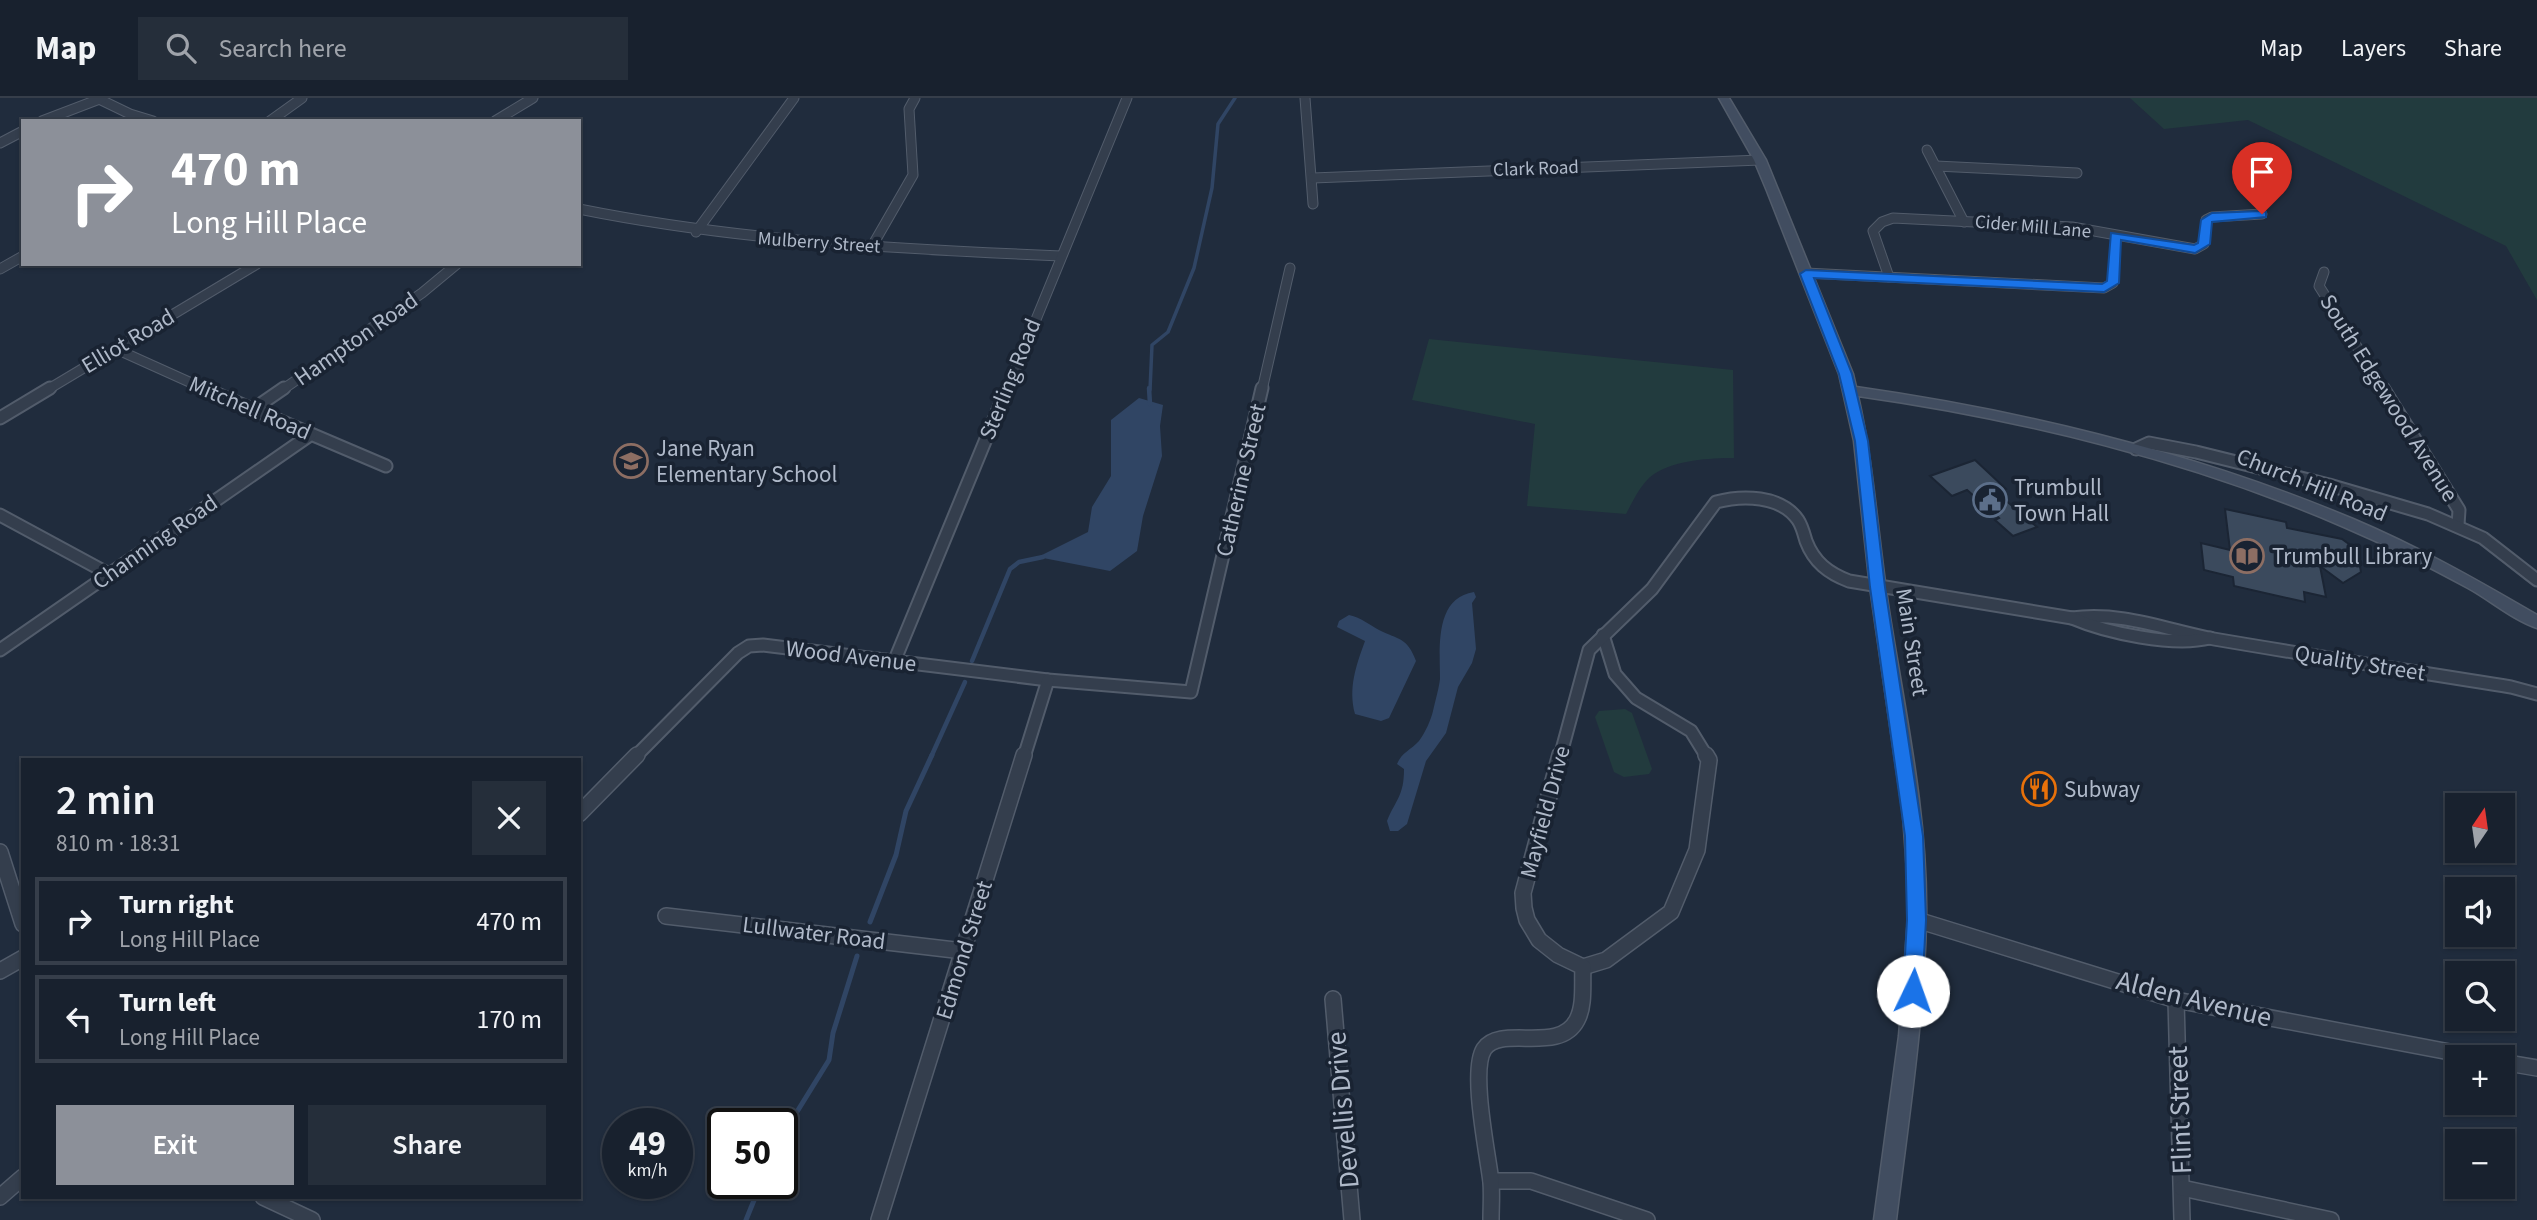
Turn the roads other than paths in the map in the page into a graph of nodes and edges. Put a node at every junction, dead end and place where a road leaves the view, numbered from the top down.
1 (302, 98) edge
2 (533, 98) edge
3 (794, 98) edge
4 (915, 98) edge
5 (1128, 98) edge
6 (1306, 98) edge
7 (1724, 98) edge
8 (101, 99) edge
9 (48, 119) edge
10 (146, 119) edge
11 (273, 119) edge
12 (498, 119) edge
13 (21, 132) edge
14 (0, 143) edge
15 (1927, 150) dead end
16 (1760, 160) junction
17 (1937, 166) junction
18 (2077, 173) dead end
19 (1313, 178) junction
20 (1313, 204) dead end
21 (581, 209) edge
22 (2262, 214) dead end
23 (1964, 222) junction
24 (696, 232) junction
25 (2116, 236) junction
26 (871, 248) junction
27 (1061, 256) junction
28 (21, 257) edge
29 (254, 266) edge
30 (455, 266) edge
31 (1290, 268) dead end
32 (0, 269) edge
33 (2323, 272) dead end
34 (1806, 274) junction
35 (1889, 277) junction
36 (116, 349) junction
37 (1851, 391) junction
38 (252, 410) junction
39 (0, 418) edge
40 (310, 435) junction
41 (2136, 449) junction
42 (386, 466) dead end
43 (0, 515) edge
44 (2458, 525) junction
45 (109, 574) junction
46 (2537, 580) edge
47 (1878, 587) junction
48 (2537, 622) edge
49 (1603, 635) junction
50 (0, 650) edge
51 (894, 662) junction
52 (1048, 680) junction
53 (2537, 685) edge
54 (2511, 687) junction
55 (1191, 692) joint
56 (2537, 694) edge
57 (581, 812) edge
58 (0, 852) edge
59 (666, 916) dead end
60 (21, 918) edge
61 (1917, 920) junction
62 (963, 951) junction
63 (21, 959) edge
64 (1583, 967) junction
65 (0, 971) edge
66 (1333, 999) dead end
67 (2176, 1000) junction
68 (2445, 1051) edge
69 (2515, 1064) edge
70 (2537, 1068) edge
71 (21, 1179) edge
72 (1491, 1181) junction
73 (2182, 1188) junction
74 (0, 1197) edge
75 (267, 1199) edge
76 (312, 1220) edge
77 (879, 1220) edge
78 (1352, 1220) edge
79 (1491, 1220) edge
80 (1647, 1220) edge
81 (1885, 1220) edge
82 (2182, 1220) edge
83 (2332, 1220) edge

1 - 11 street
2 - 12 street
3 - 24 street
4 - 26 street
5 - 27 street, Sterling Road
6 - 19 street
7 - 16 main road, Main Street
8 - 9 street
8 - 10 street
13 - 14 street
15 - 17 street
16 - 19 street, Clark Road
16 - 34 main road, Main Street
17 - 18 street
17 - 23 street
19 - 20 street
21 - 24 street, Mulberry Street
22 - 25 street, Cider Mill Lane
23 - 25 street, Cider Mill Lane
23 - 35 street, Cider Mill Lane
24 - 26 street, Mulberry Street
25 - 35 street
26 - 27 street, Mulberry Street
27 - 51 street, Sterling Road
28 - 32 street
29 - 36 street, Elliot Road
30 - 38 street, Hampton Road
31 - 55 street, Catherine Street
33 - 44 street, South Edgewood Avenue
34 - 35 street
34 - 37 main road, Main Street
36 - 38 street, Mitchell Road
36 - 39 street, Elliot Road
37 - 41 main road, Church Hill Road
37 - 47 main road, Main Street
38 - 40 street, Mitchell Road
40 - 42 street, Mitchell Road
40 - 45 street, Channing Road
41 - 44 street, Church Hill Road
41 - 48 main road, Church Hill Road
43 - 45 street
44 - 46 street, Church Hill Road
45 - 50 street, Channing Road
47 - 49 street, Mayfield Drive
47 - 54 street, Quality Street
47 - 61 main road, Main Street
49 - 64 street, Mayfield Drive
49 - 64 street
51 - 52 street, Wood Avenue
51 - 57 street, Wood Avenue
52 - 55 street, Wood Avenue
52 - 62 street, Edmond Street
53 - 54 street, Quality Street
54 - 56 street, Quality Street
58 - 60 street
59 - 62 street, Lullwater Road
61 - 67 street, Alden Avenue
61 - 81 main road, Main Street
62 - 77 street, Edmond Street
63 - 65 street
64 - 72 street
66 - 78 street, Devellis Drive
67 - 68 street, Alden Avenue
67 - 73 street, Flint Street
69 - 70 street
71 - 74 street
72 - 79 street
72 - 80 street
73 - 82 street, Flint Street
73 - 83 street
75 - 76 street

